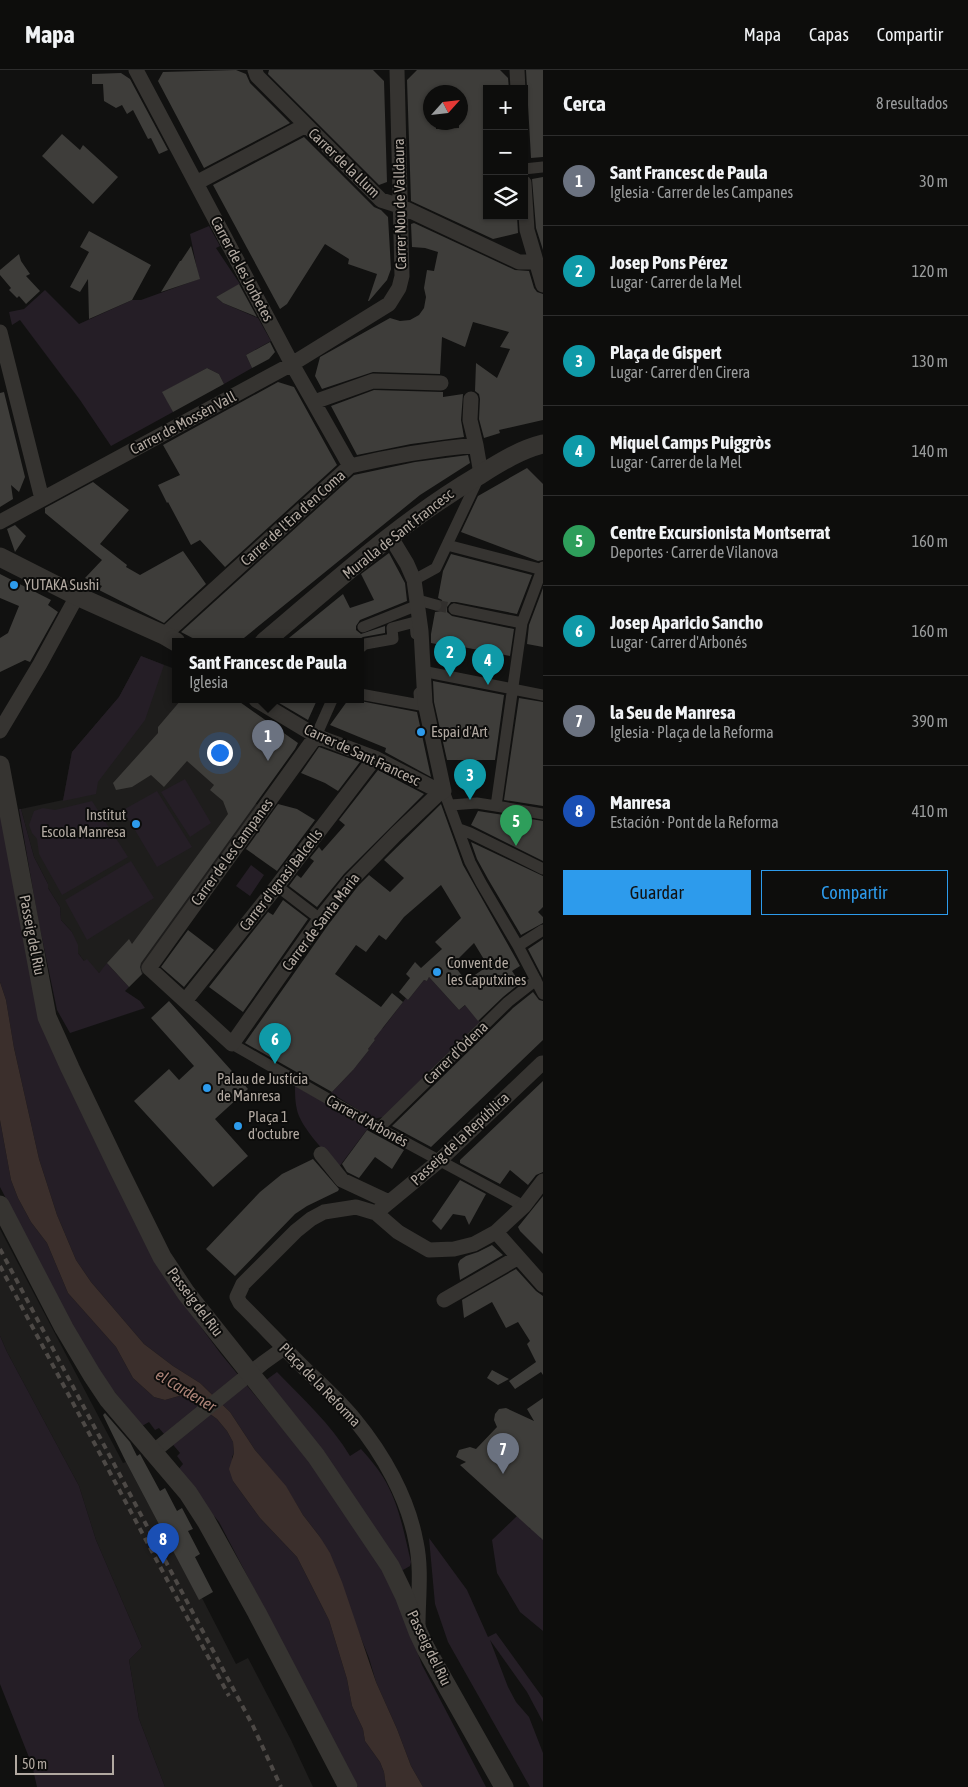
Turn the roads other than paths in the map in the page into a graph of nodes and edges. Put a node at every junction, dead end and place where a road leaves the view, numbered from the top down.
1 (136, 70) edge
2 (255, 70) edge
3 (397, 70) edge
4 (517, 70) edge
5 (518, 85) edge
6 (306, 125) junction
7 (543, 167) edge
8 (528, 169) edge
9 (196, 183) junction
10 (400, 206) junction
11 (526, 220) edge
12 (535, 262) junction
13 (543, 285) edge
14 (364, 320) joint
15 (0, 332) edge
16 (292, 364) junction
17 (441, 383) dead end
18 (471, 399) dead end
19 (314, 402) junction
20 (543, 444) edge
21 (476, 445) junction
22 (350, 466) junction
23 (481, 474) junction
24 (42, 499) junction
25 (0, 522) edge
26 (390, 536) junction
27 (447, 545) junction
28 (0, 557) edge
29 (542, 568) edge
30 (414, 580) junction
31 (77, 596) junction
32 (418, 602) junction
33 (436, 605) tunnel mouth
34 (454, 609) tunnel mouth
35 (522, 622) junction
36 (362, 627) dead end
37 (269, 638) edge
38 (170, 639) edge
39 (364, 645) edge
40 (422, 671) junction
41 (513, 688) junction
42 (364, 691) edge
43 (364, 695) edge
44 (543, 695) edge
45 (422, 702) junction
46 (261, 703) edge
47 (331, 703) edge
48 (0, 731) edge
49 (316, 736) junction
50 (375, 758) junction
51 (0, 765) edge
52 (444, 791) junction
53 (451, 805) junction
54 (496, 806) junction
55 (543, 814) edge
56 (464, 834) junction
57 (543, 869) edge
58 (277, 886) junction
59 (320, 919) junction
60 (543, 930) edge
61 (518, 946) junction
62 (149, 968) joint
63 (536, 980) junction
64 (543, 994) edge
65 (185, 1001) junction
66 (232, 1044) junction
67 (543, 1063) edge
68 (379, 1128) junction
69 (321, 1154) dead end
70 (439, 1161) junction
71 (543, 1181) edge
72 (389, 1202) junction
73 (0, 1205) edge
74 (524, 1206) junction
75 (376, 1214) junction
76 (496, 1232) junction
77 (517, 1258) junction
78 (543, 1286) edge
79 (444, 1300) dead end
80 (284, 1348) junction
81 (159, 1448) junction
82 (418, 1632) junction
83 (348, 1787) edge
84 (504, 1787) edge

1 - 9 street, Carrer de les Jorbetes
2 - 6 street, Carrer de la Llum
3 - 10 street, Carrer Nou de Valldaura
4 - 5 street
6 - 9 street
6 - 10 street, Carrer de la Llum
7 - 8 street
9 - 16 street, Carrer de les Jorbetes
10 - 12 street, Carrer de la Llum
10 - 14 street, Carrer Nou de Valldaura
11 - 12 street
12 - 13 street
14 - 16 street, Carrer de Mossèn Vall
15 - 24 street
16 - 19 street, Carrer de les Jorbetes
16 - 24 street, Carrer de Mossèn Vall
17 - 19 street
18 - 21 street
19 - 22 street, Carrer de les Jorbetes
20 - 23 street, Muralla de Sant Francesc
21 - 22 street, Carrer de l'Era d'en Coma
21 - 23 street
22 - 38 street, Carrer de l'Era d'en Coma
23 - 26 street, Muralla de Sant Francesc
23 - 27 street
24 - 25 street, Carrer de Mossèn Vall
26 - 30 street
26 - 37 street, Muralla de Sant Francesc
27 - 29 street
27 - 30 street
28 - 31 street
29 - 35 street
30 - 32 street
31 - 38 street
31 - 48 street
32 - 33 street
32 - 36 street
32 - 40 street
34 - 35 street
35 - 41 street
39 - 45 street
40 - 41 street
40 - 45 street
41 - 44 street
41 - 54 street
42 - 45 street
43 - 45 street
45 - 52 street
46 - 49 street, Carrer de Sant Francesc
47 - 49 street
49 - 50 street, Carrer de Sant Francesc
49 - 62 street, Carrer de les Campanes
50 - 52 street, Carrer de Sant Francesc
50 - 58 street, Carrer d'Ignasi Balcells
51 - 82 street, Passeig del Riu
52 - 53 street
52 - 59 street, Carrer de Santa Maria
53 - 54 street
53 - 56 street
54 - 55 street
56 - 57 street
56 - 61 street
58 - 59 street
58 - 65 street, Carrer d'Ignasi Balcells
59 - 66 street, Carrer de Santa Maria
60 - 61 street
61 - 63 street
62 - 65 street, Carrer d'Arbonés
63 - 64 street
63 - 68 street, Carrer d'Òdena
65 - 66 street, Carrer d'Arbonés
66 - 68 street, Carrer d'Arbonés
67 - 70 street, Passeig de la República
68 - 70 street, Carrer d'Arbonés
69 - 72 street
70 - 72 street, Passeig de la República
70 - 74 street, Carrer d'Arbonés
71 - 74 street, Plaça de la Reforma
72 - 75 street, Passeig de la República
73 - 81 street
74 - 76 street, Plaça de la Reforma
75 - 76 street, Plaça de la Reforma
75 - 80 street, Plaça de la Reforma
76 - 77 street
77 - 78 street
77 - 79 street
80 - 81 street
80 - 82 street, Plaça de la Reforma
81 - 83 street
82 - 84 street, Passeig del Riu

